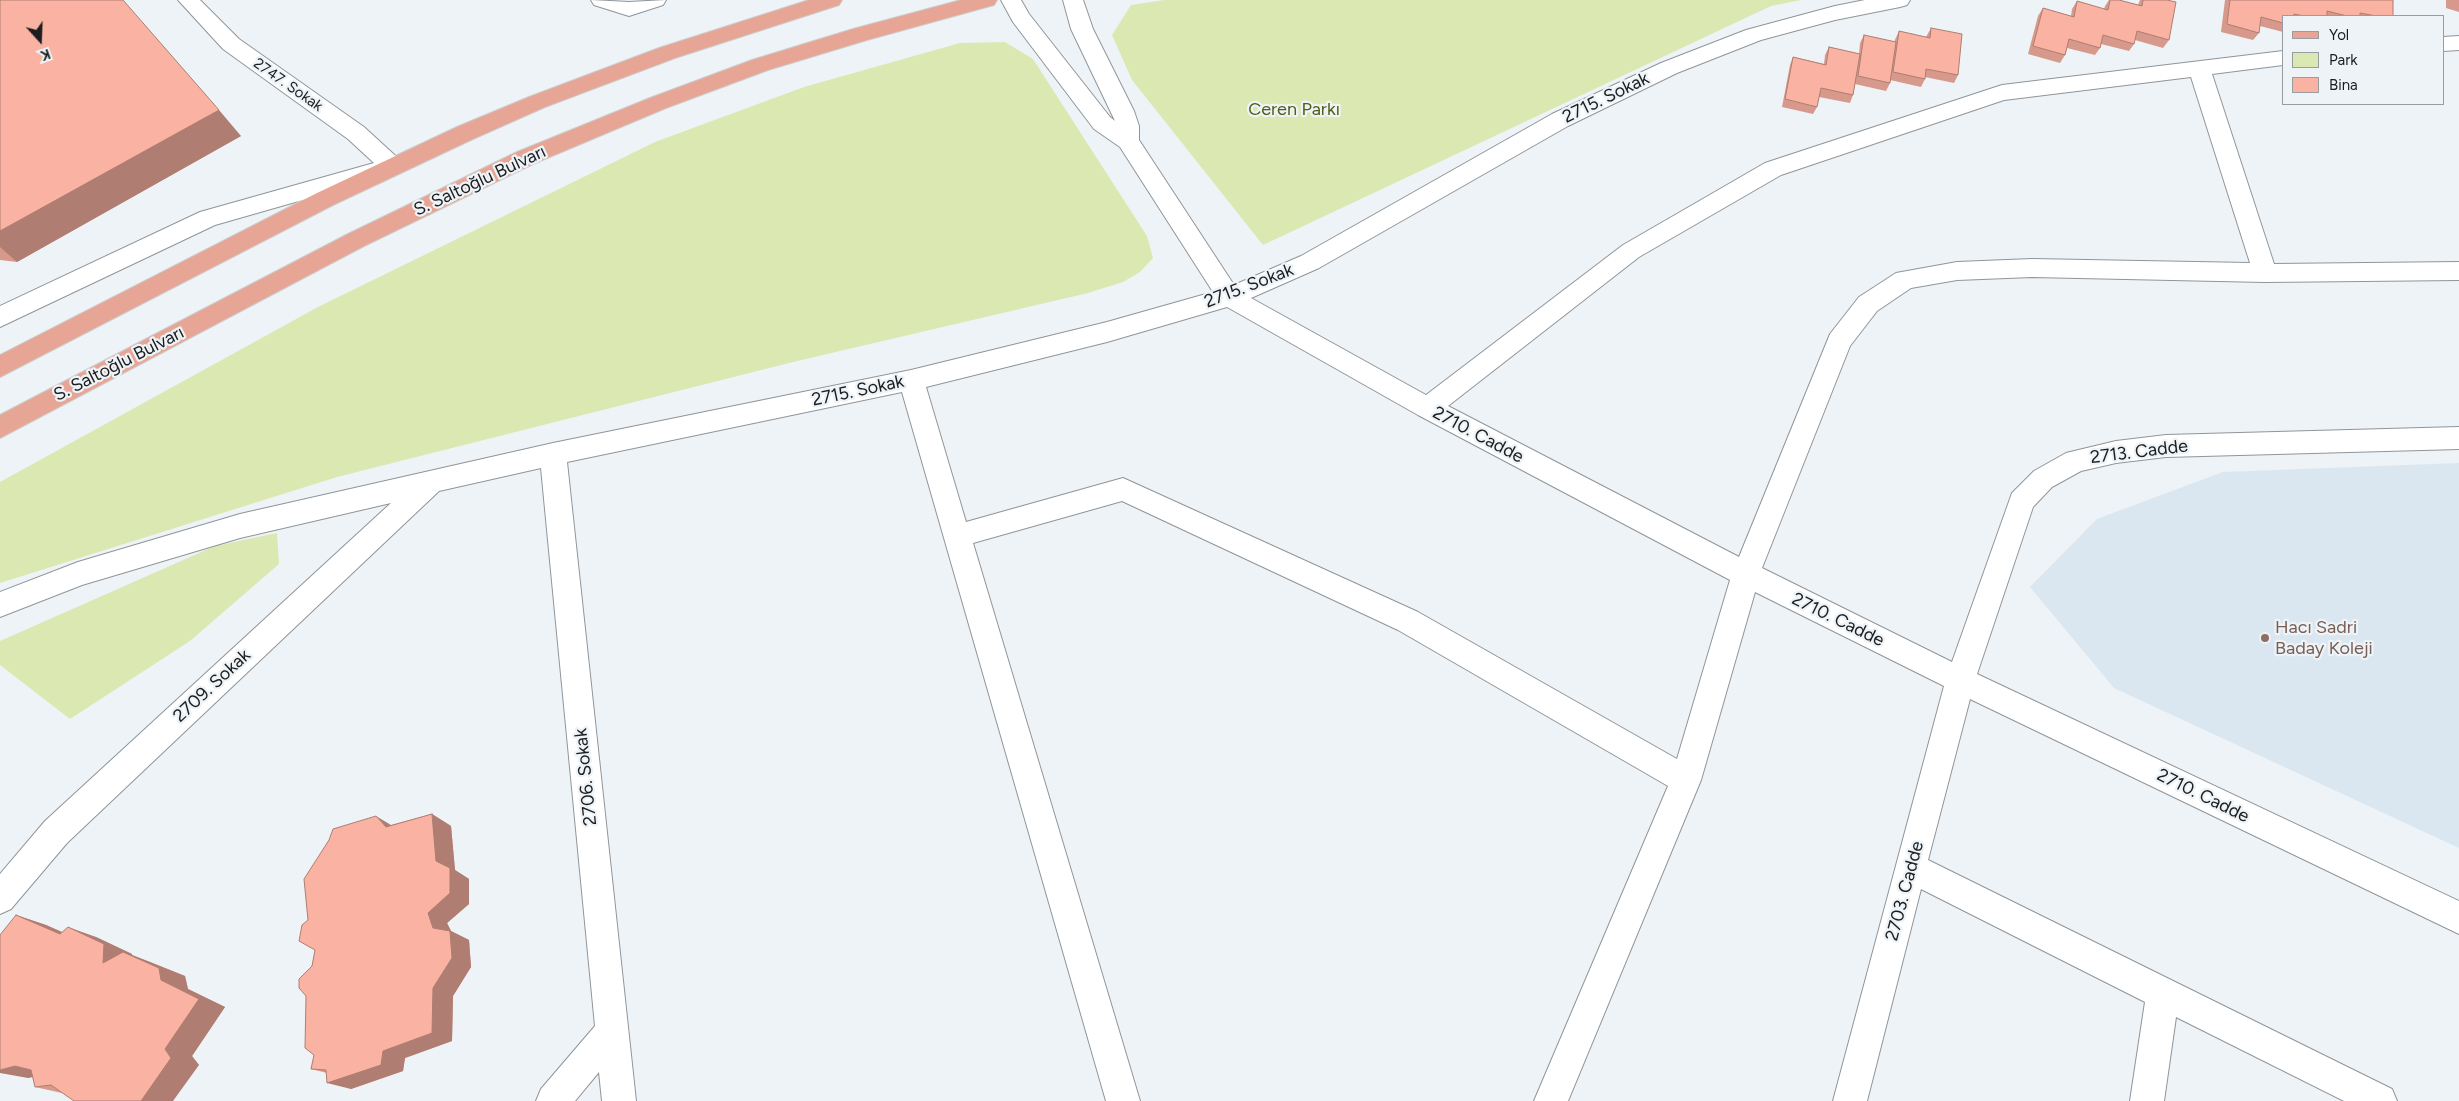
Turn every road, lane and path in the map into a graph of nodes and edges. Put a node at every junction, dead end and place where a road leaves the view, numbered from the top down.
1 (188, 0) edge
2 (601, 0) edge
3 (656, 0) edge
4 (832, 0) edge
5 (987, 0) edge
6 (1011, 0) edge
7 (1073, 0) edge
8 (1900, 0) edge
9 (2459, 43) edge
10 (2444, 44) edge
11 (2282, 58) edge
12 (2200, 68) junction
13 (1128, 141) junction
14 (392, 166) junction
15 (2459, 271) edge
16 (2265, 273) junction
17 (1229, 298) junction
18 (0, 317) edge
19 (0, 367) edge
20 (911, 380) junction
21 (1427, 408) junction
22 (0, 427) edge
23 (2459, 438) edge
24 (553, 454) junction
25 (432, 481) junction
26 (957, 536) junction
27 (1746, 574) junction
28 (0, 605) edge
29 (1960, 680) junction
30 (1686, 780) junction
31 (1911, 868) junction
32 (0, 898) edge
33 (2459, 918) edge
34 (2163, 993) junction
35 (611, 1032) junction
36 (553, 1101) edge
37 (619, 1101) edge
38 (1123, 1101) edge
39 (1551, 1101) edge
40 (1850, 1101) edge
41 (2147, 1101) edge
42 (2380, 1101) edge

1 - 14 street, 2747. Sokak
2 - 3 street
4 - 14 main road
5 - 22 main road, S. Saltoğlu Bulvarı
6 - 13 street
7 - 13 street
8 - 17 street, 2715. Sokak
9 - 10 street
11 - 12 street
12 - 16 street
12 - 21 street
13 - 17 street
14 - 18 street
14 - 19 main road
15 - 16 street
16 - 27 street
17 - 20 street, 2715. Sokak
17 - 21 street, 2710. Cadde
20 - 24 street, 2715. Sokak
20 - 26 street
21 - 27 street, 2710. Cadde
23 - 29 street, 2713. Cadde
24 - 25 street, 2715. Sokak
24 - 35 street, 2706. Sokak
25 - 28 street, 2715. Sokak
25 - 32 street, 2709. Sokak
26 - 30 street
26 - 38 street
27 - 29 street, 2710. Cadde
27 - 30 street
29 - 31 street, 2703. Cadde
29 - 33 street, 2710. Cadde
30 - 39 street
31 - 34 street
31 - 40 street, 2703. Cadde
34 - 41 street
34 - 42 street
35 - 36 street
35 - 37 street, 2706. Sokak

